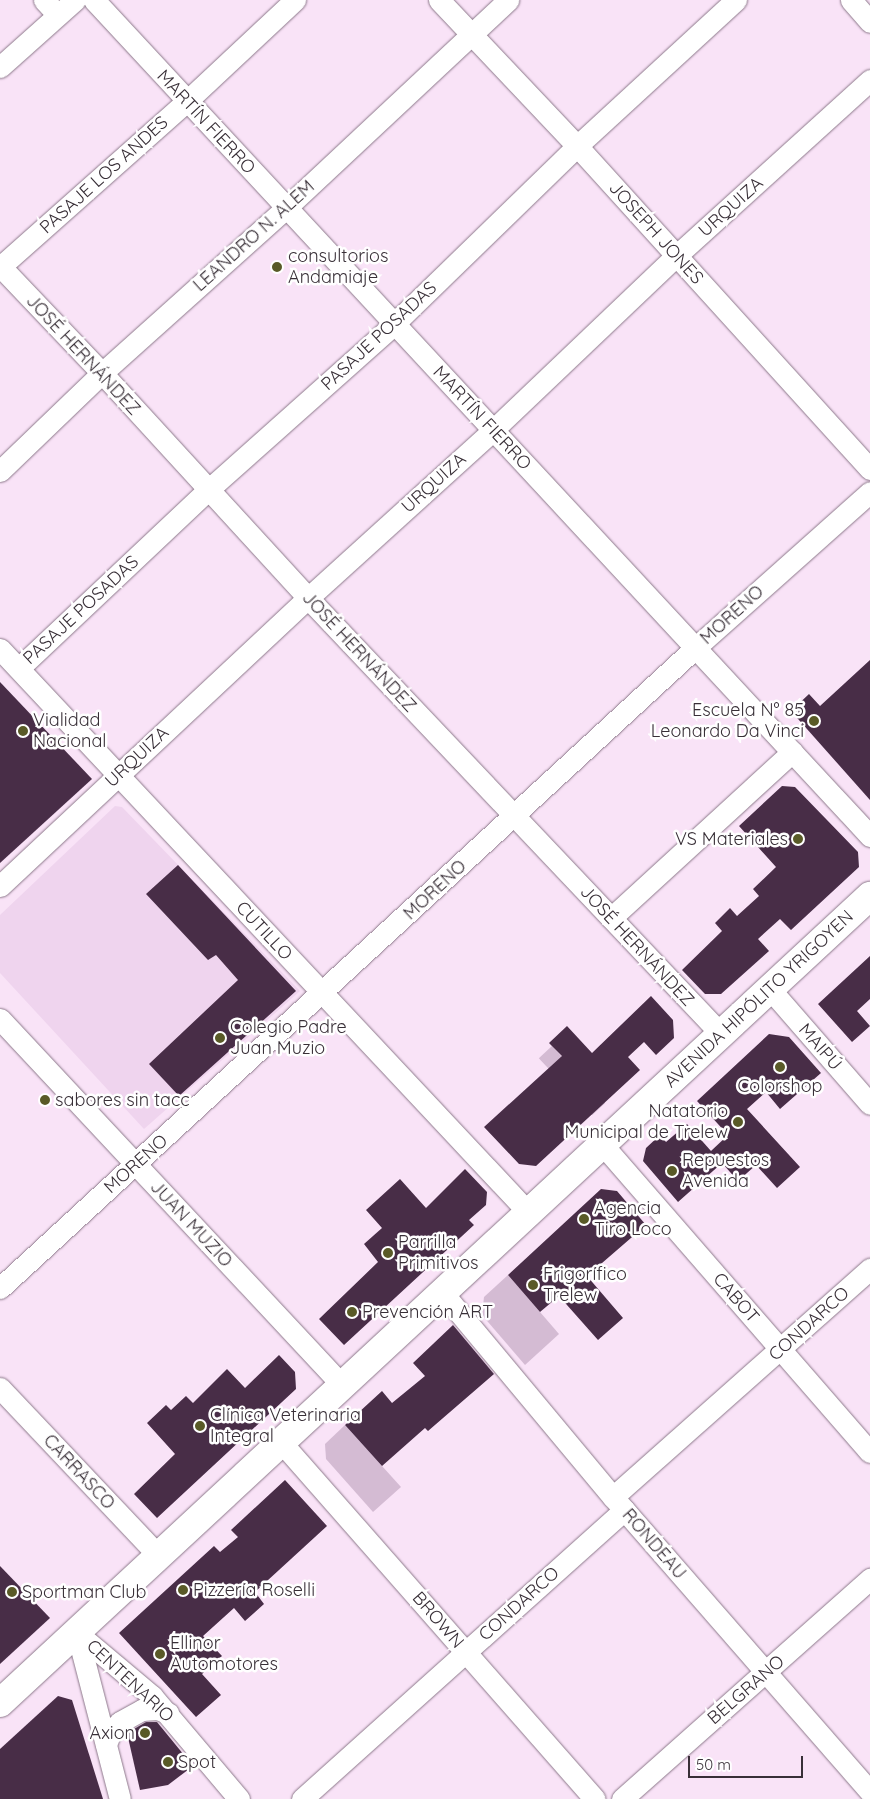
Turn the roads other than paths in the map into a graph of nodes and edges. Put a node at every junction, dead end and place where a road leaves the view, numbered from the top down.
1 (75, 0) edge
2 (94, 0) edge
3 (295, 0) edge
4 (439, 0) edge
5 (508, 0) edge
6 (736, 0) edge
7 (851, 0) edge
8 (51, 7) edge
9 (870, 22) edge
10 (472, 34) junction
11 (0, 67) edge
12 (870, 80) edge
13 (187, 101) junction
14 (576, 146) junction
15 (287, 208) junction
16 (676, 256) junction
17 (0, 267) edge
18 (394, 324) junction
19 (102, 373) junction
20 (493, 430) junction
21 (870, 469) edge
22 (0, 471) edge
23 (208, 490) junction
24 (870, 492) edge
25 (308, 598) junction
26 (696, 648) junction
27 (0, 649) edge
28 (19, 668) junction
29 (792, 752) junction
30 (118, 775) junction
31 (515, 816) junction
32 (870, 836) edge
33 (0, 886) edge
34 (870, 896) edge
35 (612, 918) junction
36 (770, 989) junction
37 (322, 993) junction
38 (0, 1019) edge
39 (721, 1034) junction
40 (870, 1104) edge
41 (602, 1144) junction
42 (136, 1164) junction
43 (528, 1212) junction
44 (870, 1269) edge
45 (0, 1288) edge
46 (442, 1292) junction
47 (782, 1350) junction
48 (342, 1385) junction
49 (0, 1388) edge
50 (281, 1442) junction
51 (870, 1452) edge
52 (618, 1503) junction
53 (158, 1555) junction
54 (870, 1579) edge
55 (77, 1633) junction
56 (466, 1652) junction
57 (766, 1672) junction
58 (0, 1703) edge
59 (168, 1713) junction
60 (106, 1744) junction
61 (870, 1792) edge
62 (120, 1799) edge
63 (239, 1799) edge
64 (302, 1799) edge
65 (596, 1799) edge
66 (622, 1799) edge

1 - 8 street
2 - 13 street, MARTÍN FIERRO
3 - 13 street, PASAJE LOS ANDES
4 - 10 street, JOSEPH JONES
5 - 10 street, LEANDRO N. ALEM
6 - 14 street, PASAJE POSADAS
7 - 9 street
8 - 11 street
10 - 14 street, JOSEPH JONES
10 - 15 street, LEANDRO N. ALEM
12 - 16 street, URQUIZA
13 - 15 street, MARTÍN FIERRO
13 - 17 street, PASAJE LOS ANDES
14 - 16 street, JOSEPH JONES
14 - 18 street, PASAJE POSADAS
15 - 18 street, MARTÍN FIERRO
15 - 19 street, LEANDRO N. ALEM
16 - 20 street, URQUIZA
16 - 21 street, JOSEPH JONES
17 - 19 street, JOSÉ HERNÁNDEZ
18 - 20 street, MARTÍN FIERRO
18 - 23 street, PASAJE POSADAS
19 - 22 street, LEANDRO N. ALEM
19 - 23 street, JOSÉ HERNÁNDEZ
20 - 25 street, URQUIZA
20 - 26 street, MARTÍN FIERRO
23 - 25 street, JOSÉ HERNÁNDEZ
23 - 28 street, PASAJE POSADAS
24 - 26 street, MORENO
25 - 30 street, URQUIZA
25 - 31 street, JOSÉ HERNÁNDEZ
26 - 29 street, MARTÍN FIERRO
26 - 31 street, MORENO
27 - 28 street, CUTILLO
28 - 30 street, CUTILLO
29 - 32 street, MARTÍN FIERRO
29 - 35 street
30 - 33 street, URQUIZA
30 - 37 street, CUTILLO
31 - 35 street, JOSÉ HERNÁNDEZ
31 - 37 street, MORENO
34 - 36 main road, AVENIDA HIPÓLITO YRIGOYEN
35 - 39 street, JOSÉ HERNÁNDEZ
36 - 39 main road, AVENIDA HIPÓLITO YRIGOYEN
36 - 40 street, MAIPÚ
37 - 42 street, MORENO
37 - 43 street, CUTILLO
38 - 42 street, JUAN MUZIO
39 - 41 main road, AVENIDA HIPÓLITO YRIGOYEN
41 - 43 main road, AVENIDA HIPÓLITO YRIGOYEN
41 - 47 street, CABOT
42 - 45 street, MORENO
42 - 48 street, JUAN MUZIO
43 - 46 main road, AVENIDA HIPÓLITO YRIGOYEN
44 - 47 street, CONDARCO
46 - 48 main road, AVENIDA HIPÓLITO YRIGOYEN
46 - 52 street, RONDEAU
47 - 51 street, CABOT
47 - 52 street, CONDARCO
48 - 50 main road, AVENIDA HIPÓLITO YRIGOYEN
49 - 53 street, CARRASCO
50 - 53 main road, AVENIDA HIPÓLITO YRIGOYEN
50 - 56 street, BROWN
52 - 56 street, CONDARCO
52 - 57 street, RONDEAU
53 - 55 main road, AVENIDA HIPÓLITO YRIGOYEN
54 - 57 street, BELGRANO
55 - 58 main road, AVENIDA HIPÓLITO YRIGOYEN
55 - 59 street, CENTENARIO
55 - 60 street
56 - 64 street, CONDARCO
56 - 65 street, BROWN
57 - 61 street, RONDEAU
57 - 66 street, BELGRANO
59 - 60 street
59 - 63 street, CENTENARIO
60 - 62 street

